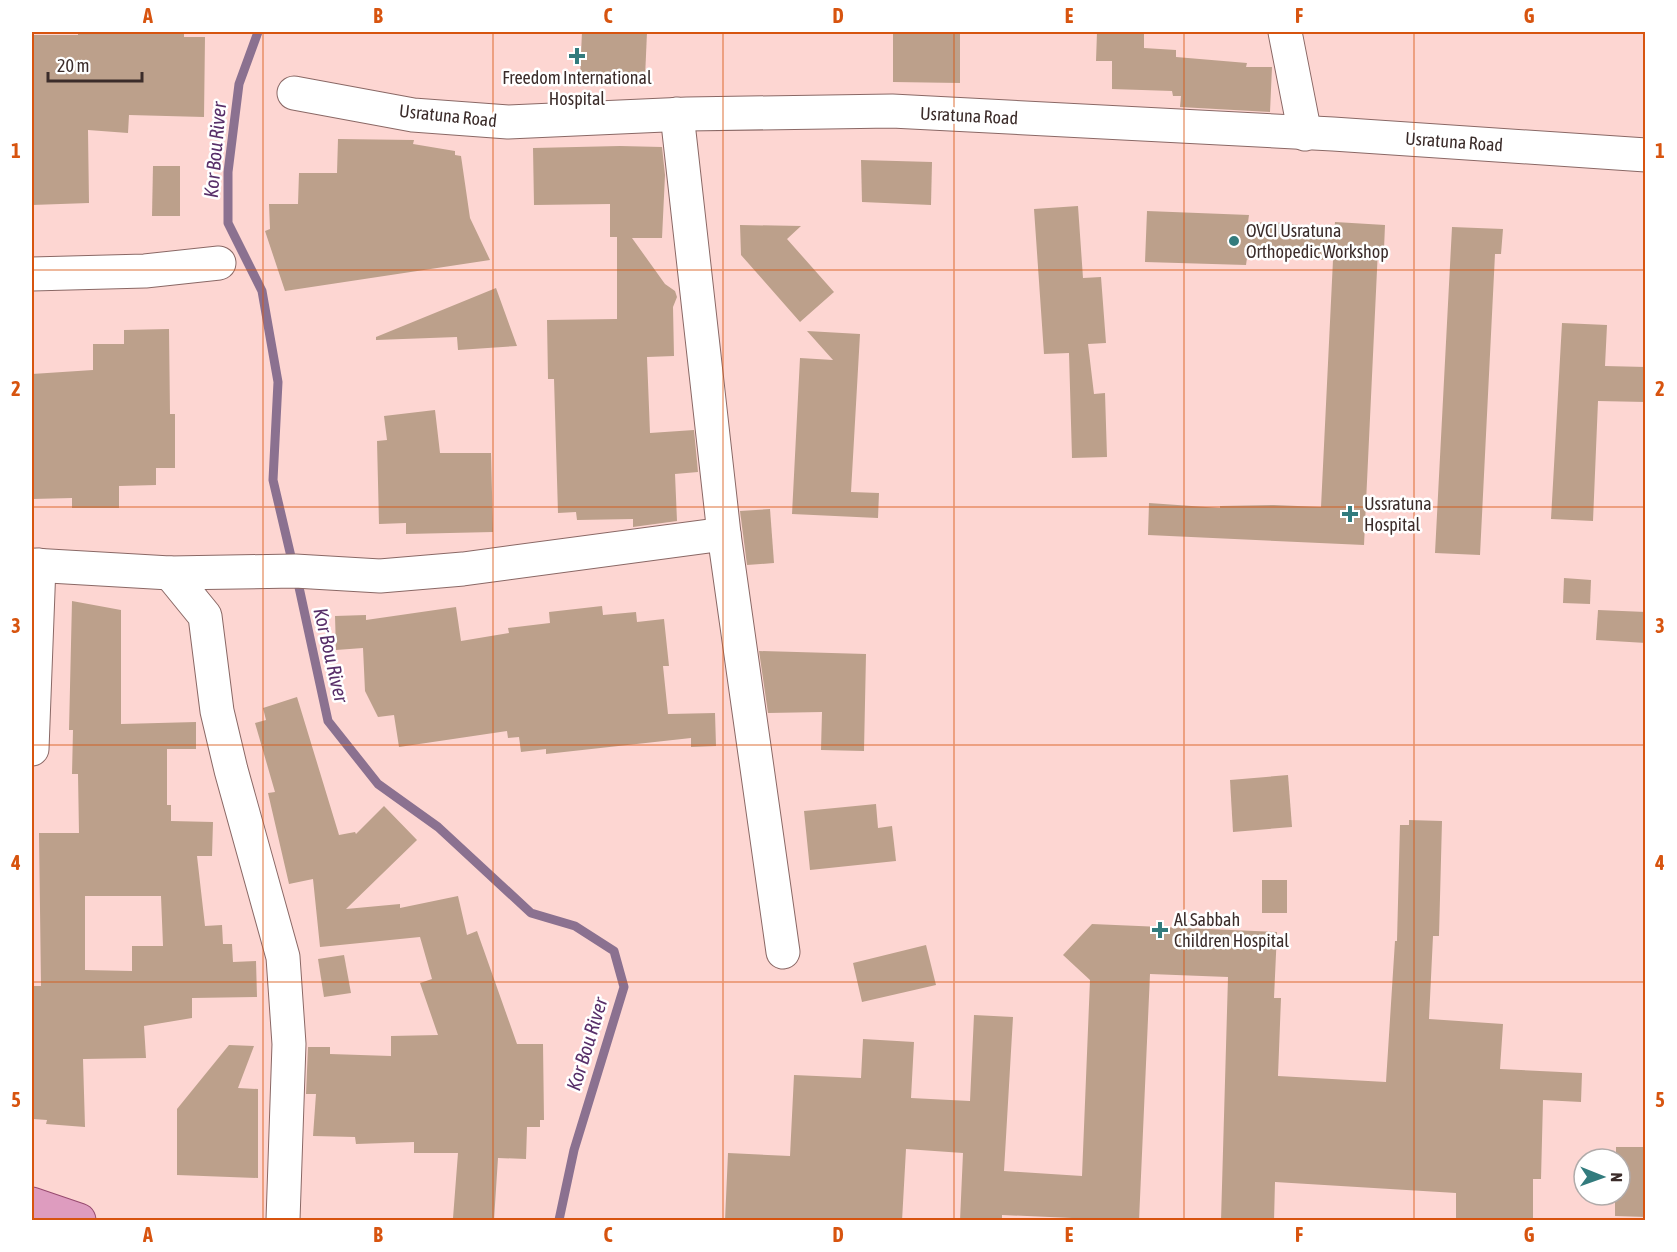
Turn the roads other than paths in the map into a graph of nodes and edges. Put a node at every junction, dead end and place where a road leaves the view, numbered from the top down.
1 (1285, 32) edge
2 (294, 93) dead end
3 (677, 114) junction
4 (1305, 134) junction
5 (1646, 155) edge
6 (219, 263) dead end
7 (32, 274) edge
8 (724, 534) junction
9 (35, 565) edge
10 (170, 573) junction
11 (32, 749) edge
12 (783, 952) dead end
13 (32, 1204) edge
14 (79, 1221) edge
15 (283, 1221) edge

1 - 4 street
2 - 3 street, Usratuna Road
3 - 4 street, Usratuna Road
3 - 8 street
4 - 5 street, Usratuna Road
6 - 7 street
8 - 10 street
8 - 12 street
9 - 10 street
9 - 11 street
10 - 15 street
13 - 14 main road

